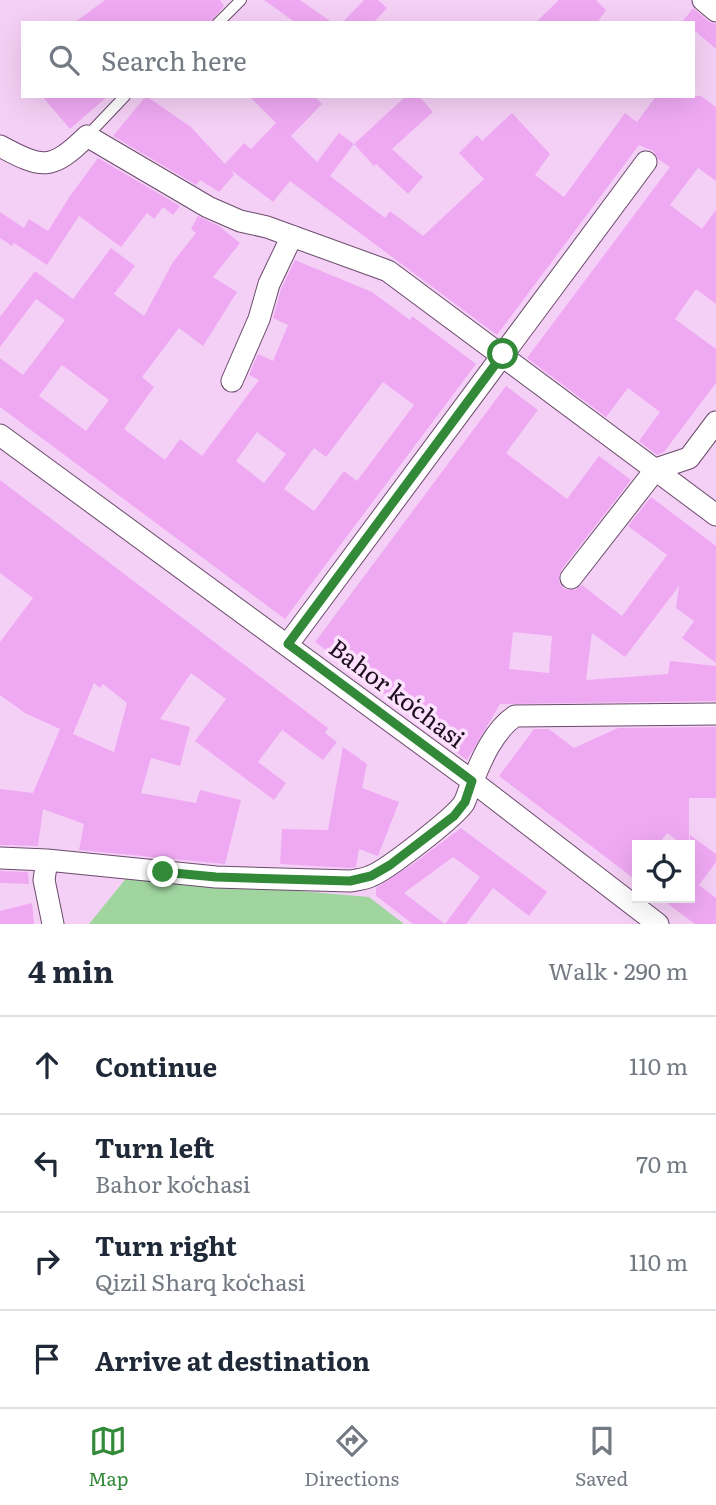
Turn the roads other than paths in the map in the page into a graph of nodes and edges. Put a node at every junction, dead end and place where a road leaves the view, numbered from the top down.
1 (242, 0) edge
2 (703, 0) edge
3 (716, 11) edge
4 (220, 21) edge
5 (123, 98) edge
6 (87, 136) junction
7 (0, 146) edge
8 (646, 162) dead end
9 (292, 236) junction
10 (503, 354) junction
11 (232, 381) dead end
12 (716, 422) edge
13 (0, 435) edge
14 (656, 469) junction
15 (716, 515) edge
16 (571, 578) dead end
17 (288, 644) junction
18 (716, 714) edge
19 (472, 781) junction
20 (0, 858) edge
21 (47, 860) junction
22 (53, 924) edge
23 (658, 924) edge

1 - 4 lane
2 - 3 street
5 - 6 lane
6 - 7 street
6 - 9 street
8 - 10 street
9 - 10 street
9 - 11 street
10 - 14 street
10 - 17 street
12 - 14 street
13 - 17 street, Bahor koʻchasi
14 - 15 street
14 - 16 street
17 - 19 street, Bahor koʻchasi
18 - 19 street
19 - 21 street
19 - 23 street, Bahor koʻchasi
20 - 21 street
21 - 22 street

